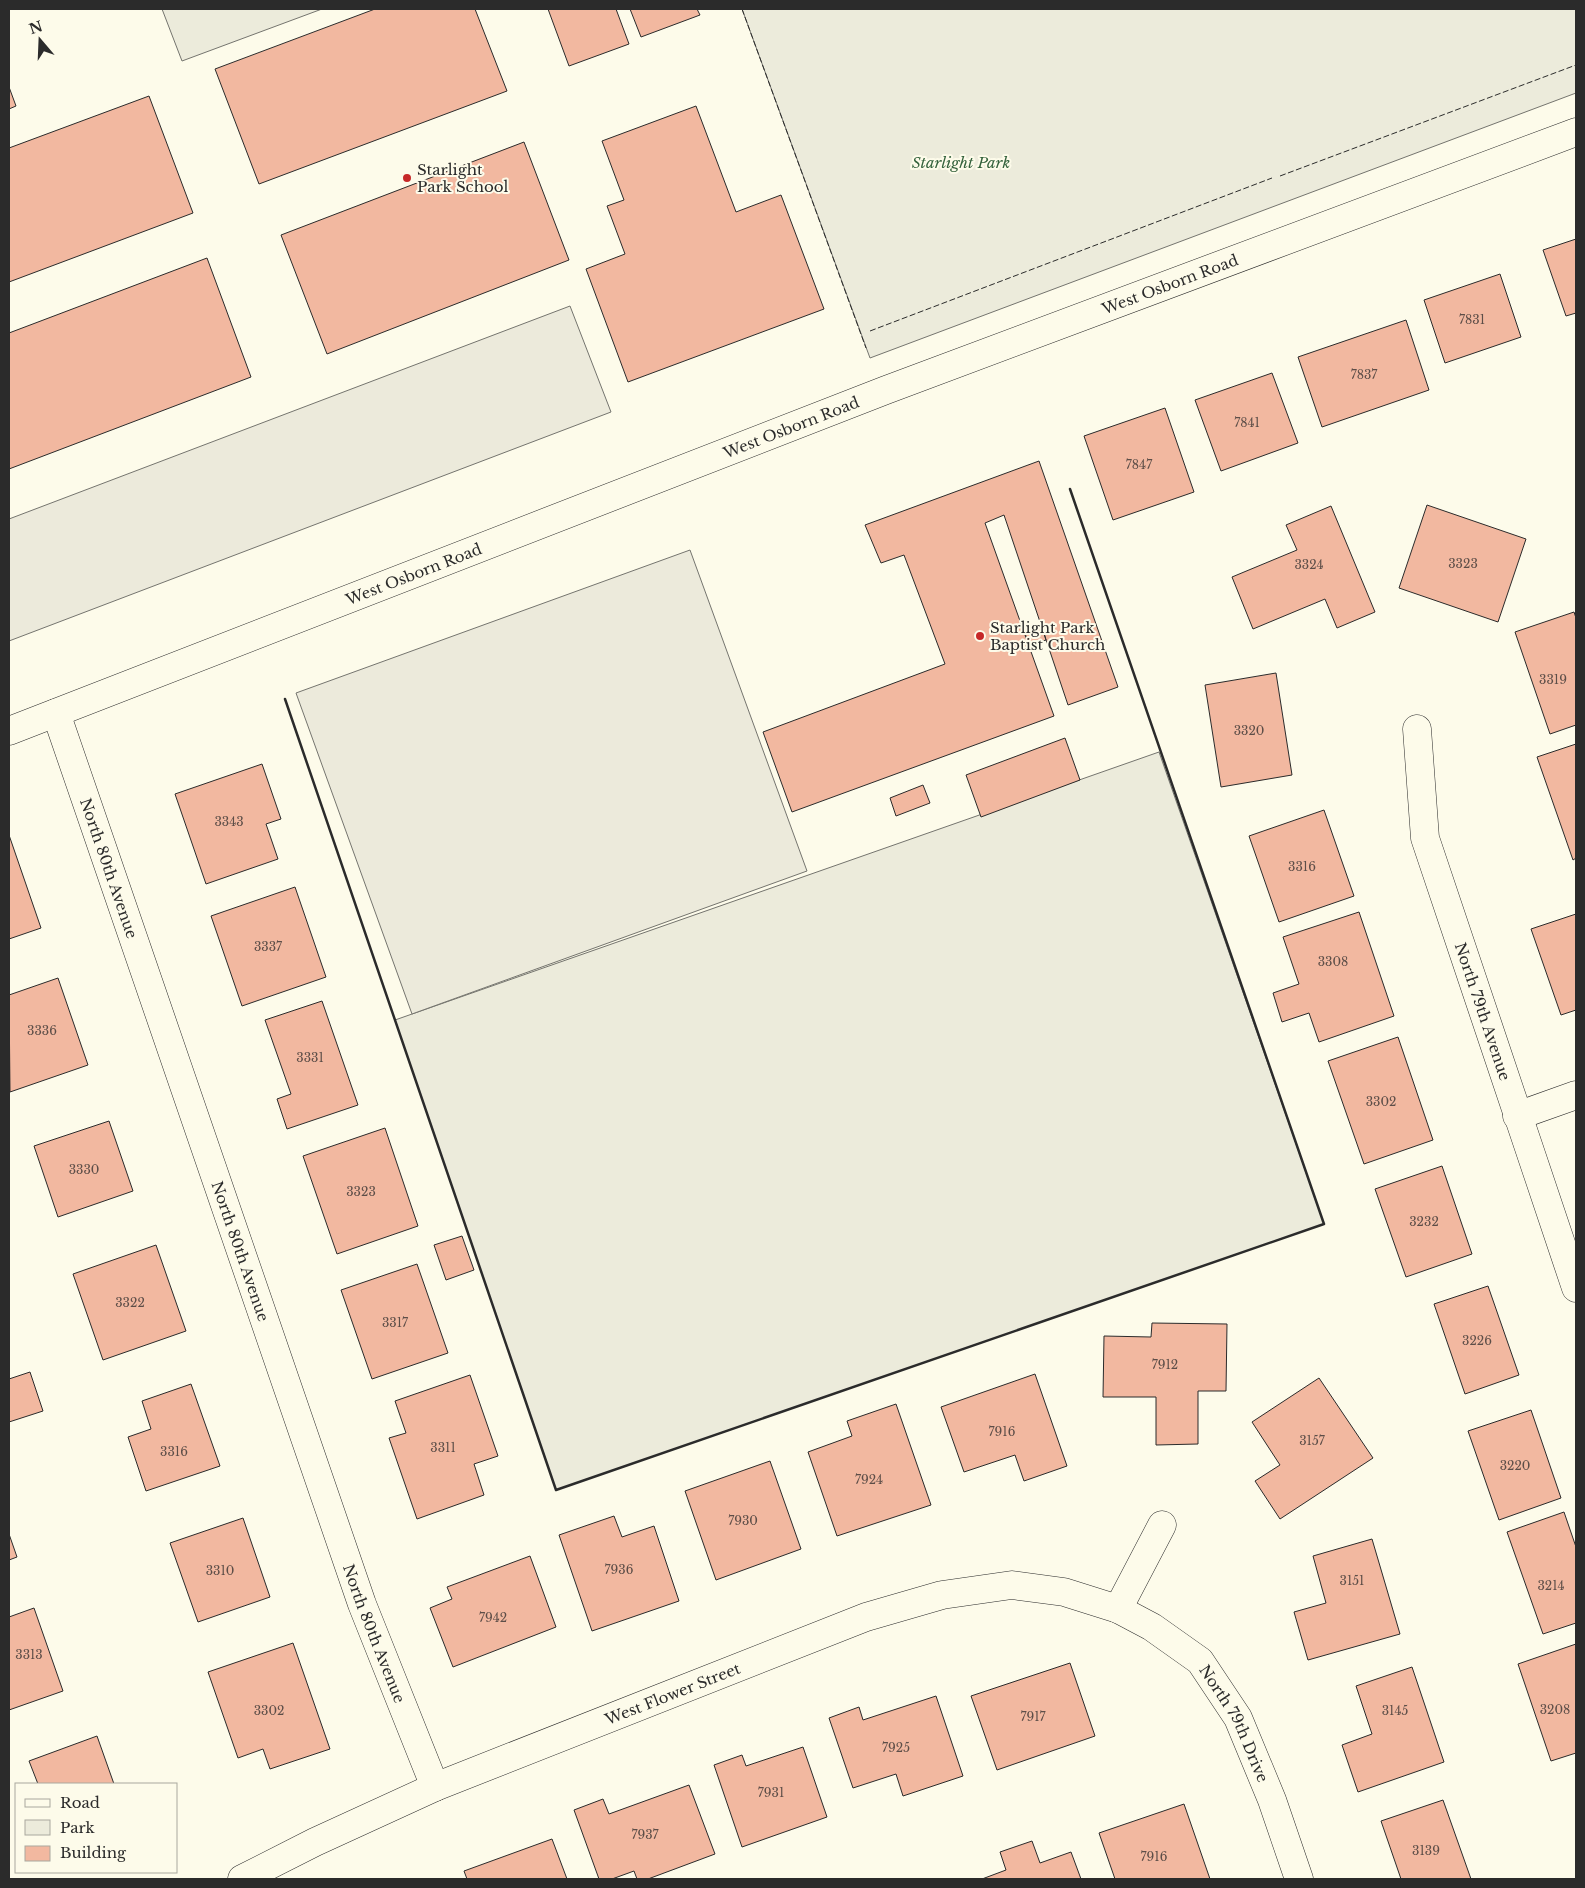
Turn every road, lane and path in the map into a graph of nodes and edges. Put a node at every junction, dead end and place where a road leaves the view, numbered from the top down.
1 (1576, 132) edge
2 (56, 713) junction
3 (1417, 729) dead end
4 (9, 731) edge
5 (1576, 1095) edge
6 (1517, 1116) junction
7 (1576, 1288) edge
8 (1162, 1524) dead end
9 (1118, 1609) junction
10 (435, 1786) junction
11 (242, 1879) edge
12 (1299, 1879) edge

1 - 2 street, West Osborn Road
2 - 4 street, West Osborn Road
2 - 10 street, North 80th Avenue
3 - 6 street, North 79th Avenue
5 - 6 street
6 - 7 street, North 79th Avenue
8 - 9 street
9 - 10 street, West Flower Street
9 - 12 street, North 79th Drive
10 - 11 street, West Flower Street

